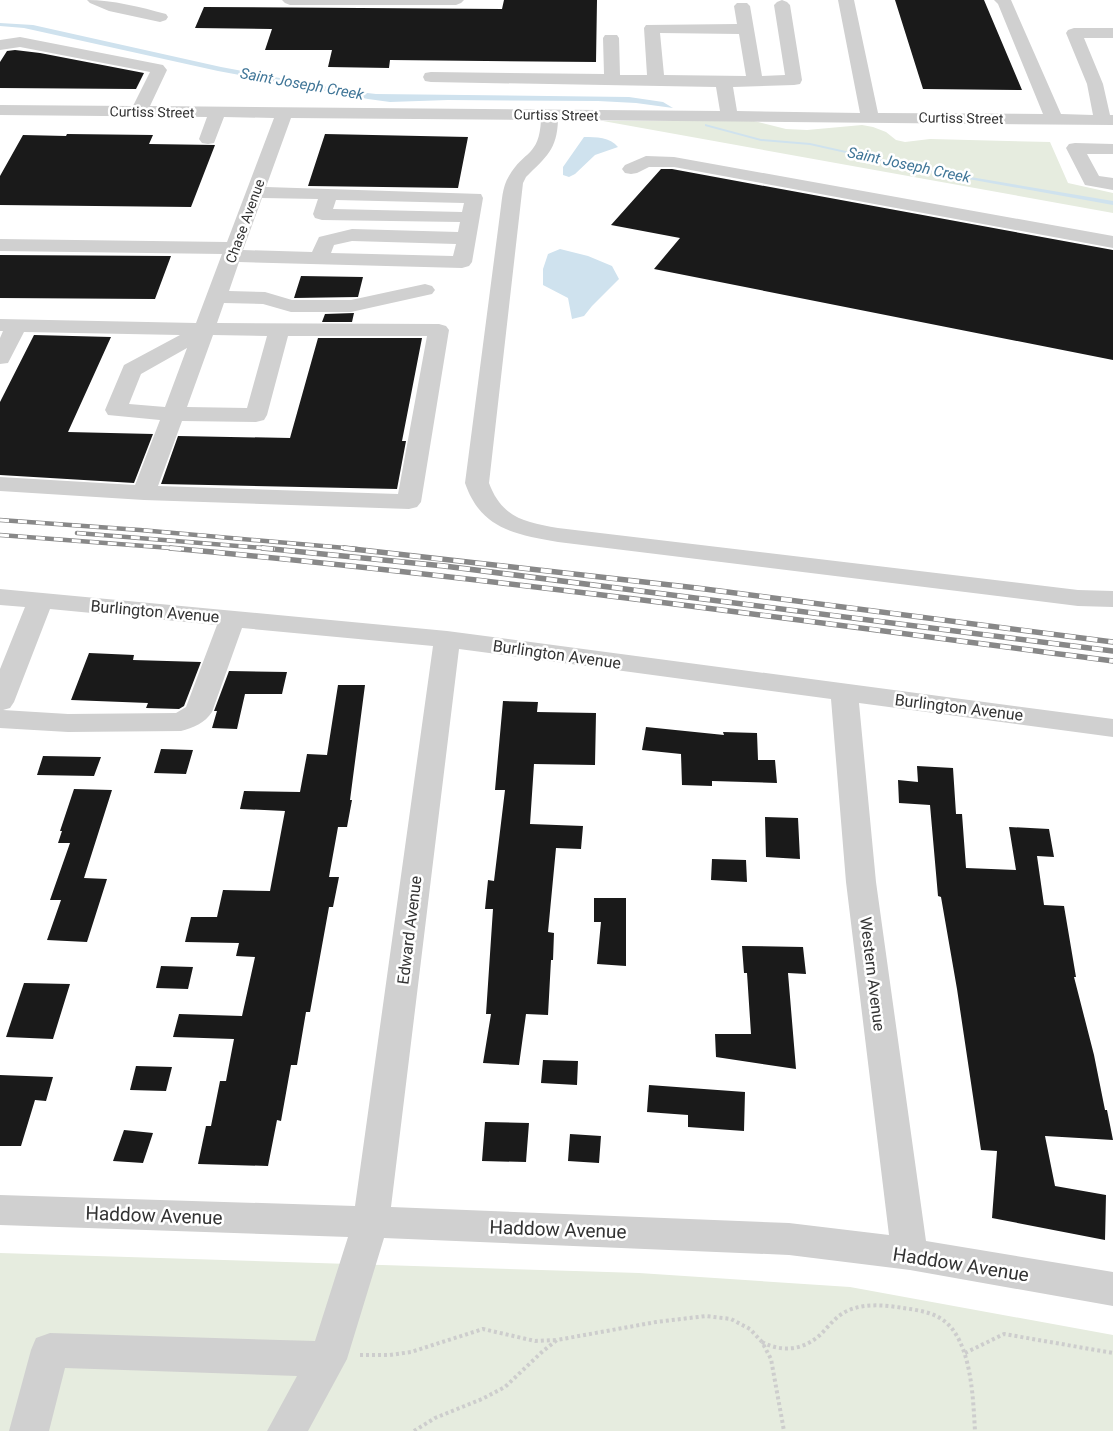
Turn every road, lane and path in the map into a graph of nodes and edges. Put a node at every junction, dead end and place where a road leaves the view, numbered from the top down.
1 (95, 0) edge
2 (133, 0) edge
3 (152, 0) edge
4 (290, 0) edge
5 (456, 0) edge
6 (846, 0) edge
7 (1002, 0) edge
8 (782, 5) dead end
9 (742, 6) dead end
10 (160, 17) dead end
11 (1113, 18) edge
12 (746, 29) junction
13 (1074, 33) junction
14 (1113, 33) edge
15 (611, 38) dead end
16 (0, 45) edge
17 (432, 77) dead end
18 (612, 80) junction
19 (656, 80) junction
20 (755, 81) junction
21 (724, 82) junction
22 (99, 91) dead end
23 (23, 92) dead end
24 (5, 110) edge
25 (88, 111) junction
26 (139, 112) junction
27 (216, 113) junction
28 (284, 113) junction
29 (550, 116) junction
30 (729, 117) junction
31 (870, 118) junction
32 (1054, 119) junction
33 (1108, 120) edge
34 (208, 139) dead end
35 (1113, 149) edge
36 (631, 169) dead end
37 (1113, 184) edge
38 (255, 192) junction
39 (329, 194) junction
40 (322, 214) junction
41 (470, 217) junction
42 (352, 235) junction
43 (466, 238) junction
44 (1113, 242) edge
45 (0, 245) edge
46 (234, 252) junction
47 (319, 258) junction
48 (426, 290) dead end
49 (217, 297) junction
50 (8, 325) edge
51 (206, 329) junction
52 (279, 329) junction
53 (0, 358) edge
54 (173, 414) junction
55 (0, 484) edge
56 (144, 493) junction
57 (0, 597) edge
58 (1113, 599) edge
59 (41, 600) junction
60 (233, 618) junction
61 (447, 639) junction
62 (844, 693) junction
63 (0, 702) edge
64 (0, 719) edge
65 (1113, 728) edge
66 (0, 1210) edge
67 (371, 1222) junction
68 (910, 1254) junction
69 (1113, 1289) edge
70 (557, 1340) junction
71 (762, 1342) junction
72 (965, 1353) junction
73 (1113, 1353) edge
74 (328, 1357) junction
75 (29, 1431) edge
76 (287, 1431) edge
77 (414, 1431) edge
78 (784, 1431) edge
79 (975, 1431) edge

1 - 10 street
2 - 3 street
4 - 5 street
6 - 31 street
7 - 32 street
8 - 20 street
9 - 12 street
11 - 13 street
12 - 19 street
12 - 20 street
13 - 14 street
13 - 33 street
15 - 18 street
16 - 26 street
17 - 18 street
18 - 19 street
19 - 21 street
20 - 21 street
21 - 30 street
22 - 25 street
23 - 24 street
24 - 25 street, Curtiss Street
25 - 26 street, Curtiss Street
26 - 27 street, Curtiss Street
27 - 28 street, Curtiss Street
27 - 34 street
28 - 29 street, Curtiss Street
28 - 38 street, Chase Avenue
29 - 30 street, Curtiss Street
29 - 58 street
30 - 31 street, Curtiss Street
31 - 32 street, Curtiss Street
32 - 33 street, Curtiss Street
35 - 37 street
36 - 44 street
38 - 39 street
38 - 46 street, Chase Avenue
39 - 40 street
39 - 41 street
40 - 41 street
40 - 42 street
41 - 43 street
42 - 43 street
42 - 47 street
43 - 47 street
45 - 46 street
46 - 47 street
46 - 49 street, Chase Avenue
48 - 49 street
49 - 51 street, Chase Avenue
50 - 51 street
50 - 53 street
51 - 52 street
51 - 54 street, Chase Avenue
51 - 54 street
52 - 54 street
52 - 56 street
54 - 56 street, Chase Avenue
55 - 56 street
57 - 59 street, Burlington Avenue
59 - 60 street, Burlington Avenue
59 - 63 street
60 - 61 street, Burlington Avenue
60 - 64 street
61 - 62 street, Burlington Avenue
61 - 67 street, Edward Avenue
62 - 65 street, Burlington Avenue
62 - 68 street, Western Avenue
66 - 67 street, Haddow Avenue
67 - 68 street, Haddow Avenue
67 - 74 street, Edward Avenue
68 - 69 street, Haddow Avenue
70 - 71 path
70 - 74 path
70 - 77 path
71 - 72 path
71 - 78 path
72 - 73 path
72 - 79 path
74 - 75 street
74 - 76 street, Edward Avenue

